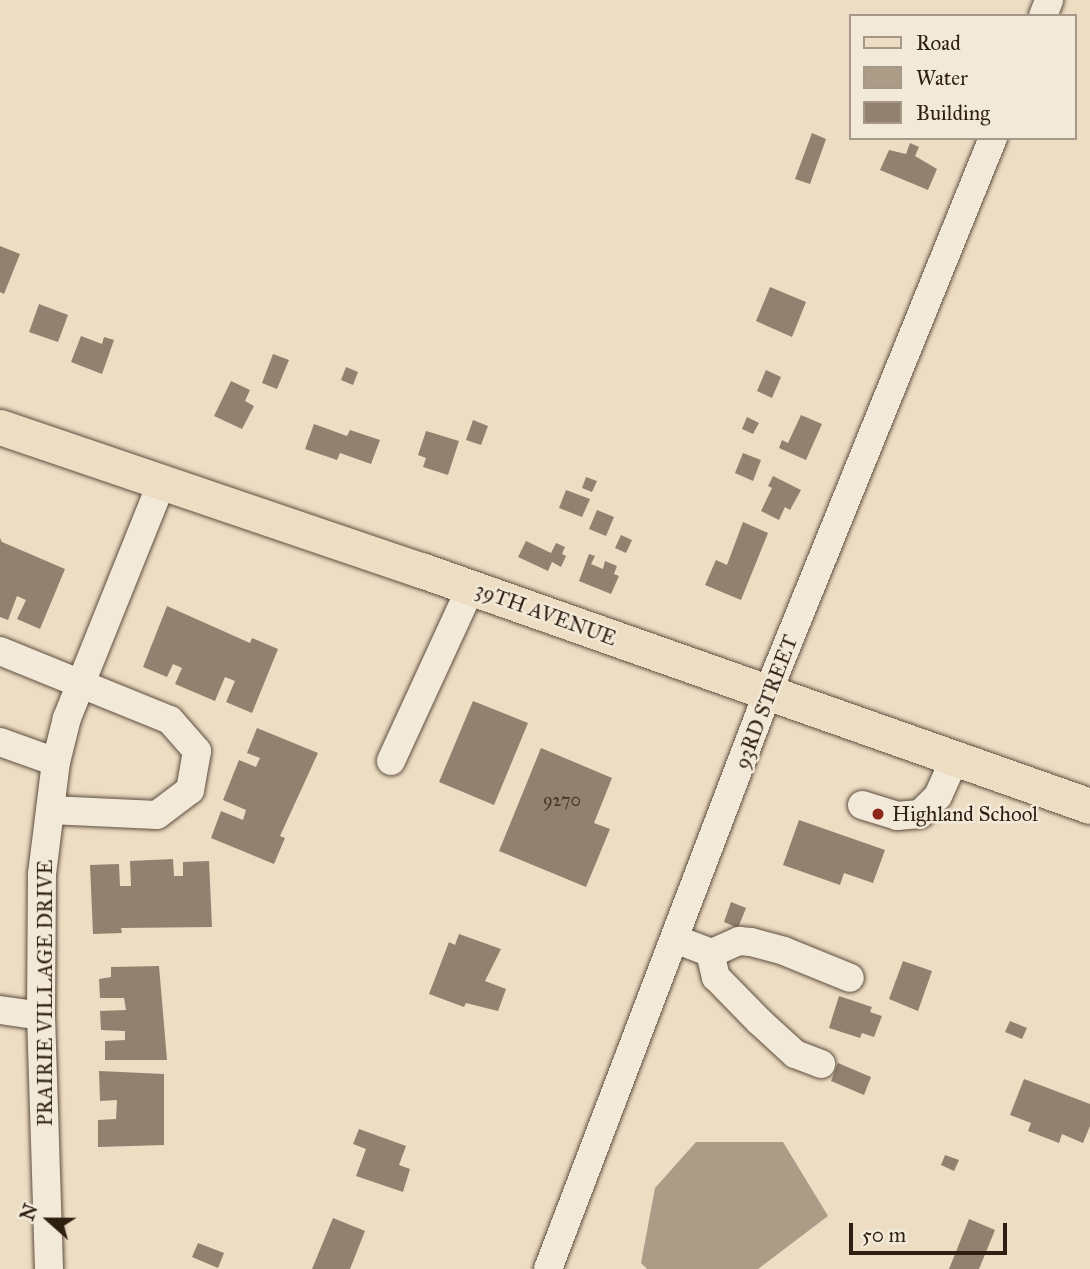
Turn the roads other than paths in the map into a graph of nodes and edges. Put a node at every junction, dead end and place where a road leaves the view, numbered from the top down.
1 (992, 140) edge
2 (0, 427) edge
3 (161, 484) junction
4 (471, 587) junction
5 (0, 651) edge
6 (81, 683) junction
7 (768, 692) junction
8 (0, 742) edge
9 (955, 758) junction
10 (391, 761) dead end
11 (56, 762) junction
12 (862, 805) dead end
13 (1090, 806) edge
14 (50, 810) junction
15 (675, 939) junction
16 (710, 952) junction
17 (850, 978) dead end
18 (0, 1010) edge
19 (41, 1016) junction
20 (821, 1064) dead end
21 (49, 1269) edge
22 (548, 1269) edge

1 - 7 street, 93RD STREET
2 - 3 main road, 39TH AVENUE
3 - 4 main road, 39TH AVENUE
3 - 6 street, PRAIRIE VILLAGE DRIVE
4 - 7 main road, 39TH AVENUE
4 - 10 street
5 - 6 street
6 - 11 street, PRAIRIE VILLAGE DRIVE
6 - 14 street
7 - 9 main road, 39TH AVENUE
7 - 15 street, 93RD STREET
8 - 11 street
9 - 12 street
9 - 13 main road, 39TH AVENUE
11 - 14 street, PRAIRIE VILLAGE DRIVE
14 - 19 street, PRAIRIE VILLAGE DRIVE
15 - 16 street
15 - 22 street, 93RD STREET
16 - 17 street
16 - 20 street
18 - 19 street
19 - 21 street, PRAIRIE VILLAGE DRIVE

